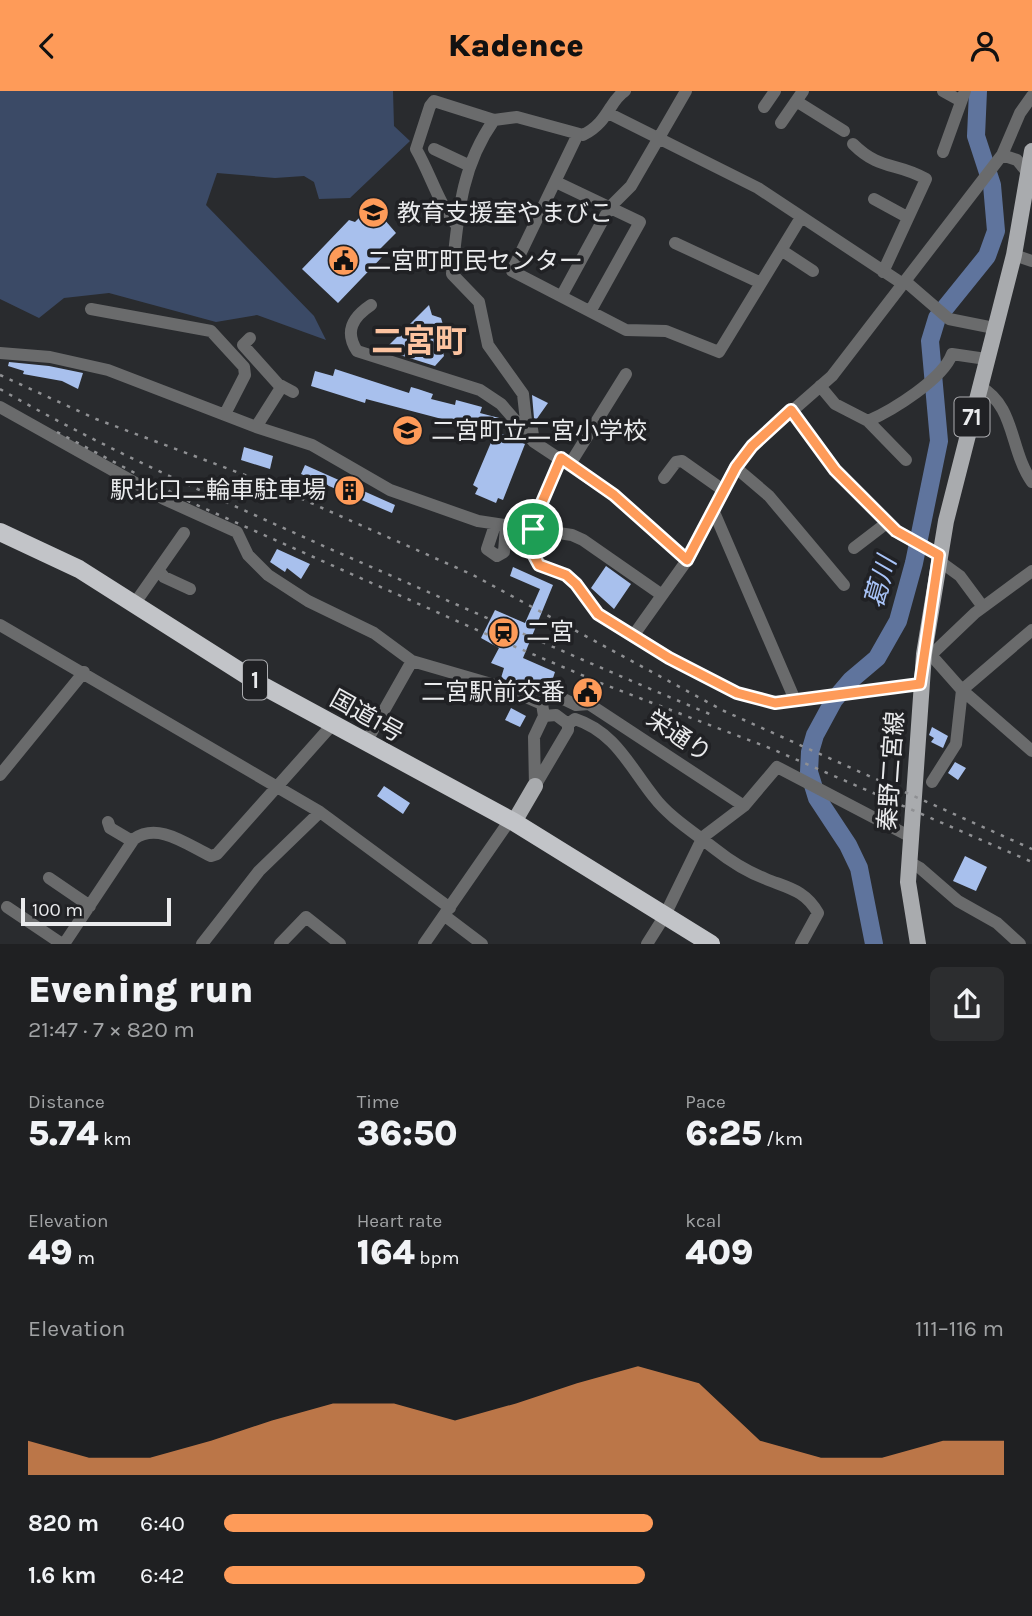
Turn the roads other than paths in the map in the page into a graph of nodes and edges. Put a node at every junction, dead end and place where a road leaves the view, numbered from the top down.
1 (625, 91) edge
2 (686, 91) edge
3 (775, 91) edge
4 (943, 91) edge
5 (799, 96) edge
6 (963, 96) edge
7 (1032, 96) edge
8 (764, 107) dead end
9 (610, 114) junction
10 (494, 120) junction
11 (781, 123) dead end
12 (844, 131) dead end
13 (578, 134) junction
14 (658, 136) junction
15 (853, 144) dead end
16 (434, 149) dead end
17 (1032, 151) edge
18 (943, 152) dead end
19 (1001, 157) junction
20 (468, 165) junction
21 (1027, 173) junction
22 (556, 181) junction
23 (874, 199) dead end
24 (1028, 203) edge
25 (610, 207) junction
26 (907, 217) junction
27 (800, 219) junction
28 (457, 226) junction
29 (680, 250) dead end
30 (781, 250) junction
31 (1014, 255) junction
32 (1032, 261) edge
33 (813, 271) dead end
34 (883, 272) junction
35 (761, 283) junction
36 (904, 283) junction
37 (562, 295) junction
38 (371, 305) dead end
39 (92, 309) dead end
40 (592, 310) junction
41 (993, 328) junction
42 (250, 338) dead end
43 (0, 353) edge
44 (986, 359) junction
45 (626, 374) dead end
46 (820, 386) junction
47 (979, 386) junction
48 (0, 407) edge
49 (791, 410) junction
50 (225, 414) junction
51 (868, 421) junction
52 (256, 427) junction
53 (534, 442) junction
54 (906, 460) dead end
55 (566, 461) junction
56 (736, 467) junction
57 (666, 469) dead end
58 (1032, 482) edge
59 (723, 490) junction
60 (714, 512) junction
61 (888, 522) junction
62 (533, 529) junction
63 (0, 531) edge
64 (184, 533) dead end
65 (854, 548) dead end
66 (936, 555) junction
67 (687, 560) junction
68 (158, 570) junction
69 (1032, 571) edge
70 (844, 585) dead end
71 (190, 589) dead end
72 (662, 595) junction
73 (135, 603) junction
74 (983, 607) junction
75 (0, 625) edge
76 (1032, 630) edge
77 (633, 636) junction
78 (928, 654) junction
79 (412, 661) junction
80 (84, 672) junction
81 (920, 684) junction
82 (962, 689) junction
83 (798, 700) junction
84 (582, 704) junction
85 (543, 710) junction
86 (572, 722) junction
87 (332, 725) junction
88 (365, 744) junction
89 (534, 748) junction
90 (1032, 751) edge
91 (551, 762) junction
92 (0, 775) edge
93 (932, 782) dead end
94 (278, 786) junction
95 (535, 786) junction
96 (744, 806) junction
97 (320, 812) junction
98 (512, 821) junction
99 (108, 822) dead end
100 (909, 836) junction
101 (703, 837) junction
102 (132, 841) junction
103 (909, 862) junction
104 (49, 878) dead end
105 (90, 906) junction
106 (6, 907) dead end
107 (447, 912) junction
108 (664, 917) junction
109 (63, 944) edge
110 (202, 944) edge
111 (280, 944) edge
112 (340, 944) edge
113 (424, 944) edge
114 (482, 944) edge
115 (647, 944) edge
116 (711, 944) edge
117 (801, 944) edge
118 (918, 944) edge
119 (1020, 944) edge

1 - 9 street
2 - 14 street
3 - 8 street
4 - 6 street
5 - 11 street
5 - 12 street
6 - 18 street
7 - 19 street
9 - 13 street
9 - 14 street
10 - 13 street
10 - 20 street
10 - 28 street
13 - 22 street
14 - 25 street
14 - 27 street
15 - 26 street
16 - 20 street
17 - 21 main road, 秦野二宮線 / 71
19 - 21 street
19 - 36 street
20 - 28 street
21 - 24 main road, 秦野二宮線 / 71
22 - 25 street
22 - 37 street
23 - 26 street
24 - 31 main road, 秦野二宮線 / 71
25 - 37 street
25 - 40 street
26 - 34 street
27 - 30 street
27 - 34 street
28 - 53 street
29 - 35 street
30 - 33 street
30 - 35 street
31 - 32 street
31 - 41 main road, 秦野二宮線 / 71
34 - 36 street
35 - 40 street
36 - 41 street
36 - 46 street
37 - 40 street
38 - 53 street
39 - 50 street
41 - 44 main road, 秦野二宮線 / 71
42 - 52 street
43 - 50 street
44 - 47 main road, 秦野二宮線 / 71
44 - 51 street
45 - 55 street
46 - 49 street
46 - 51 street
47 - 58 street
47 - 66 main road, 秦野二宮線 / 71
48 - 79 street
49 - 56 street
49 - 61 street
50 - 52 street
51 - 54 street
52 - 62 street
53 - 55 street
55 - 62 street
55 - 67 street
56 - 59 street
56 - 70 street
57 - 59 street
59 - 60 street
60 - 67 street
60 - 83 street
61 - 65 street
61 - 66 street
62 - 72 street
62 - 77 street
63 - 73 highway, 国道1号 / 1
64 - 68 street
66 - 74 street
66 - 78 main road, 秦野二宮線 / 71
67 - 72 street
68 - 71 street
68 - 73 street
69 - 74 street
72 - 77 street
73 - 87 highway, 国道1号 / 1
74 - 78 street
75 - 80 street
76 - 82 street
77 - 83 street
78 - 81 main road, 秦野二宮線 / 71
78 - 82 street
79 - 85 street
79 - 88 street
80 - 92 street
80 - 94 street
81 - 83 street
81 - 100 main road, 秦野二宮線 / 71
82 - 90 street
82 - 93 street
84 - 85 street
84 - 86 street
84 - 96 street, 栄通り
85 - 86 street
85 - 89 street
86 - 91 street
86 - 101 street
87 - 88 highway, 国道1号 / 1
87 - 94 street
88 - 98 highway, 国道1号 / 1
89 - 91 street
89 - 95 street
91 - 95 street
94 - 97 street
94 - 102 street
95 - 98 main road
96 - 100 street
96 - 101 street
97 - 107 street
97 - 110 street
98 - 107 street
98 - 108 highway, 国道1号 / 1
99 - 102 street
100 - 103 main road, 秦野二宮線 / 71
101 - 108 street
101 - 117 street
102 - 105 street
103 - 118 main road, 秦野二宮線 / 71
103 - 119 street
104 - 105 street
105 - 109 street
106 - 109 street
107 - 113 street
107 - 114 street
108 - 115 street
108 - 116 highway, 国道1号 / 1
111 - 112 street

